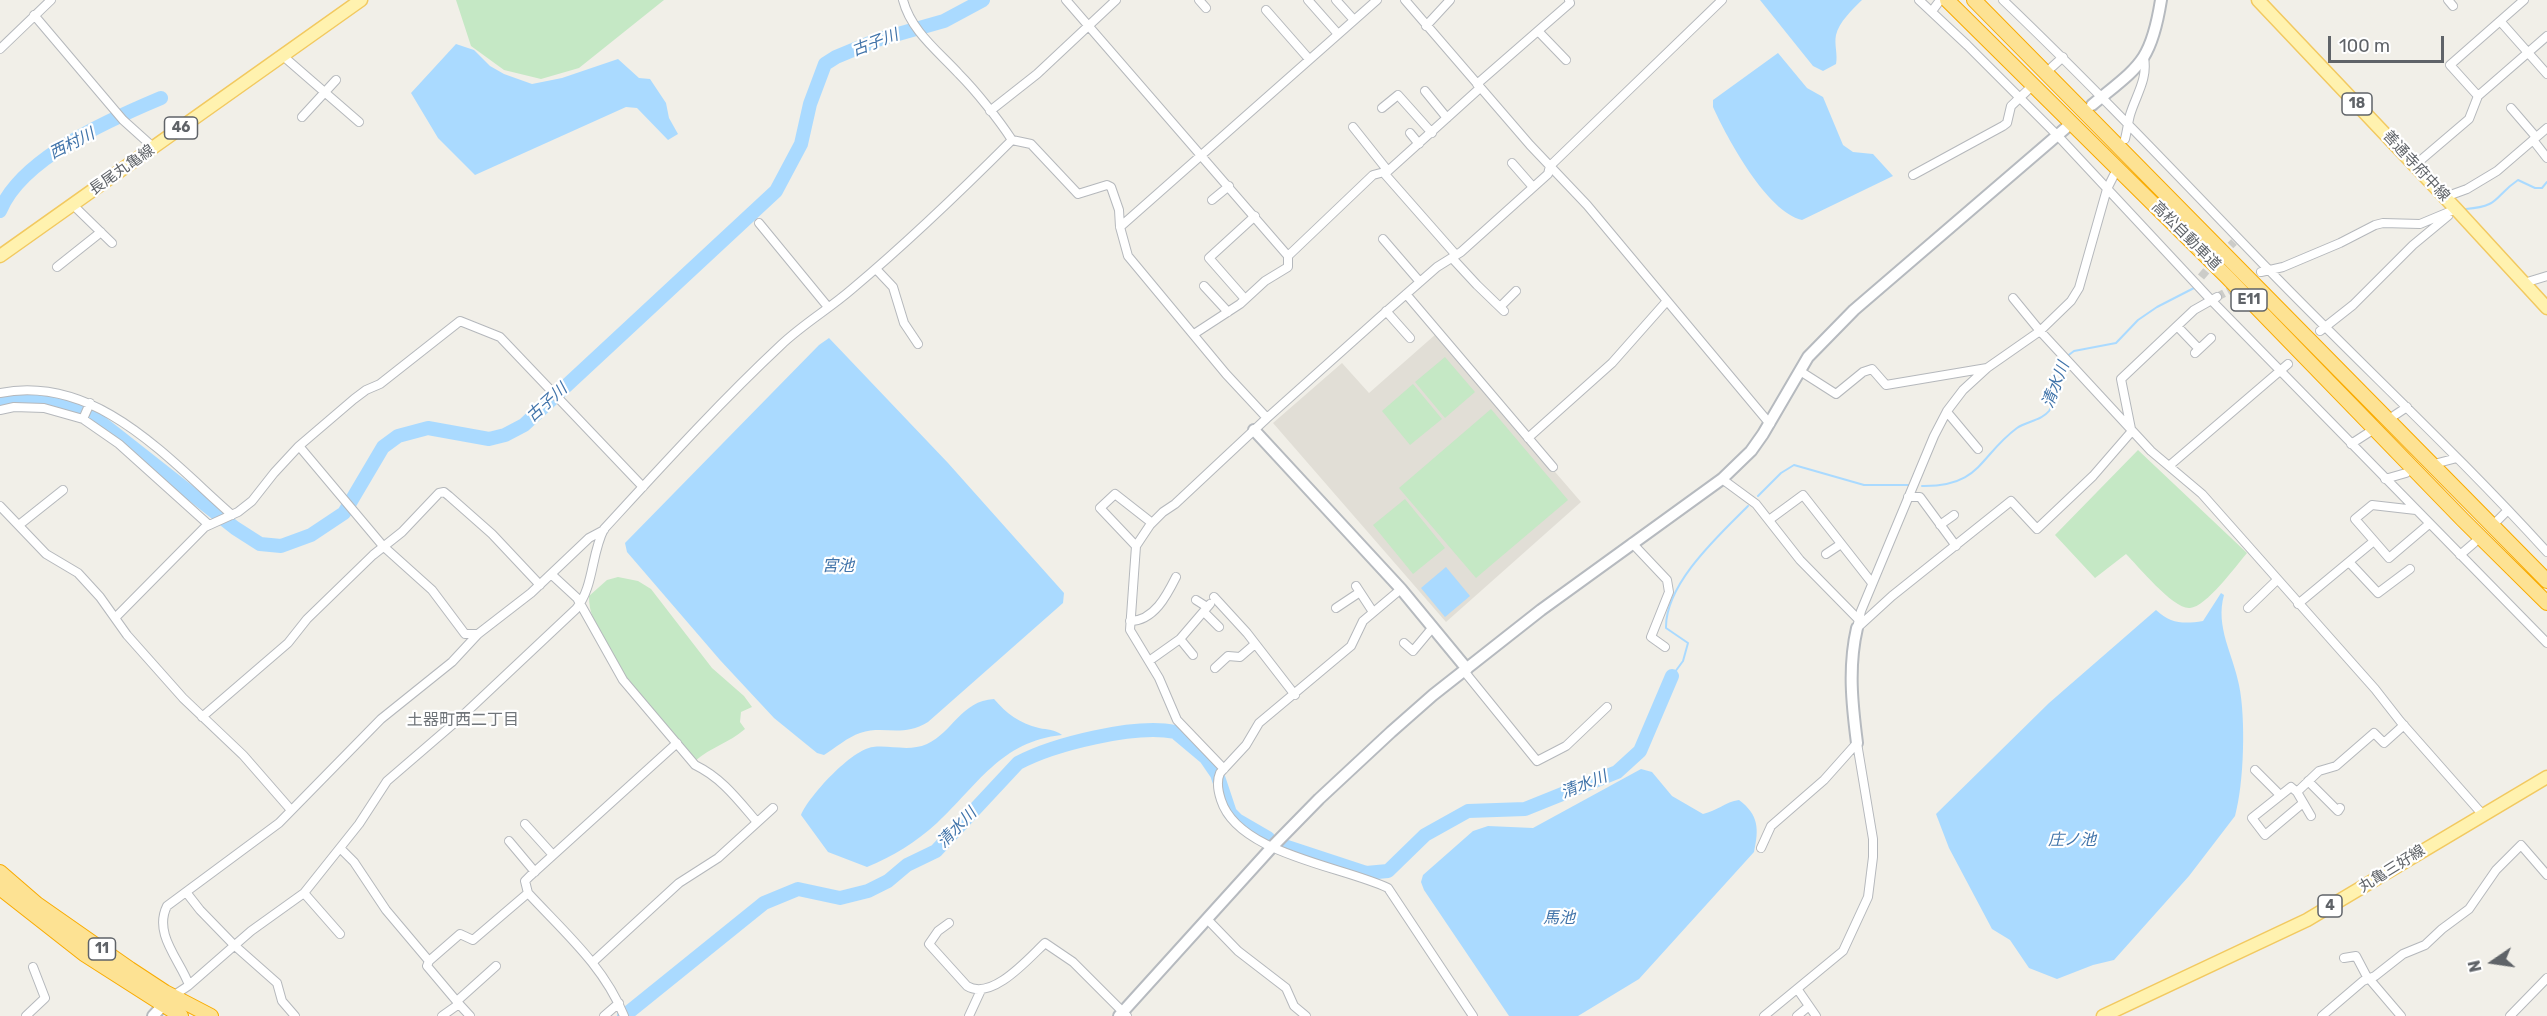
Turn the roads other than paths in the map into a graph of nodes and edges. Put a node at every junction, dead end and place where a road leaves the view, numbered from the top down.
1 (51, 0) edge
2 (361, 0) edge
3 (903, 0) edge
4 (1066, 0) edge
5 (1116, 0) edge
6 (1199, 0) edge
7 (1308, 0) edge
8 (1336, 0) edge
9 (1377, 0) edge
10 (1405, 0) edge
11 (1450, 0) edge
12 (1569, 0) edge
13 (1722, 0) edge
14 (1919, 0) edge
15 (1974, 0) edge
16 (2004, 0) edge
17 (2161, 0) edge
18 (2258, 0) edge
19 (2524, 0) edge
20 (1942, 2) edge
21 (1206, 8) dead end
22 (1266, 10) dead end
23 (1932, 11) junction
24 (34, 15) junction
25 (1353, 21) junction
26 (2500, 21) junction
27 (1087, 25) junction
28 (1426, 26) junction
29 (1538, 30) junction
30 (1338, 34) junction
31 (2547, 36) edge
32 (4, 41) edge
33 (0, 49) edge
34 (2528, 52) junction
35 (283, 56) junction
36 (2063, 57) junction
37 (2144, 58) junction
38 (1309, 59) junction
39 (1566, 60) dead end
40 (2052, 67) dead end
41 (2547, 74) edge
42 (336, 80) dead end
43 (1479, 86) junction
44 (2031, 87) dead end
45 (325, 91) junction
46 (1425, 91) dead end
47 (2478, 96) junction
48 (2101, 97) junction
49 (2020, 98) junction
50 (2092, 105) dead end
51 (1382, 108) dead end
52 (2511, 108) dead end
53 (990, 111) junction
54 (302, 117) dead end
55 (1448, 118) junction
56 (358, 122) dead end
57 (2129, 126) junction
58 (1353, 127) dead end
59 (2067, 127) dead end
60 (2547, 128) edge
61 (1410, 133) dead end
62 (1432, 133) junction
63 (2058, 136) junction
64 (2124, 139) dead end
65 (2534, 139) junction
66 (1012, 140) junction
67 (1419, 144) junction
68 (153, 147) junction
69 (1202, 156) junction
70 (2547, 158) edge
71 (1512, 163) dead end
72 (2415, 165) junction
73 (1550, 166) junction
74 (1385, 172) junction
75 (1913, 174) dead end
76 (2114, 175) dead end
77 (1229, 186) junction
78 (1533, 187) junction
79 (2107, 189) junction
80 (2445, 197) junction
81 (1212, 200) dead end
82 (73, 204) junction
83 (2456, 208) junction
84 (1255, 216) junction
85 (759, 223) dead end
86 (1120, 226) junction
87 (101, 231) junction
88 (1383, 239) dead end
89 (112, 243) dead end
90 (0, 256) edge
91 (1288, 256) junction
92 (1454, 257) junction
93 (57, 267) dead end
94 (876, 269) junction
95 (2264, 271) junction
96 (2547, 276) edge
97 (1420, 282) junction
98 (2524, 283) junction
99 (1204, 286) dead end
100 (1516, 291) dead end
101 (1406, 294) junction
102 (2013, 298) dead end
103 (1245, 299) junction
104 (2214, 299) junction
105 (1666, 302) junction
106 (828, 307) junction
107 (2547, 308) edge
108 (1386, 311) junction
109 (1228, 312) junction
110 (2177, 326) junction
111 (2323, 328) junction
112 (2040, 331) junction
113 (1194, 334) junction
114 (1410, 338) dead end
115 (2211, 338) dead end
116 (918, 344) dead end
117 (2288, 364) dead end
118 (1987, 368) junction
119 (1800, 371) junction
120 (2282, 372) junction
121 (0, 393) edge
122 (90, 404) junction
123 (2407, 407) junction
124 (0, 410) edge
125 (1947, 412) junction
126 (2392, 417) dead end
127 (1267, 418) junction
128 (83, 419) junction
129 (1770, 424) junction
130 (1254, 430) junction
131 (2132, 431) junction
132 (2368, 433) dead end
133 (1528, 438) junction
134 (2351, 444) junction
135 (299, 447) junction
136 (1978, 449) dead end
137 (2457, 458) junction
138 (2438, 463) dead end
139 (2169, 466) junction
140 (1553, 467) dead end
141 (2406, 472) dead end
142 (1722, 479) junction
143 (2385, 479) junction
144 (643, 487) junction
145 (63, 490) dead end
146 (1908, 497) junction
147 (0, 506) edge
148 (2416, 510) junction
149 (2508, 510) junction
150 (232, 515) junction
151 (1954, 515) dead end
152 (1769, 520) junction
153 (2496, 522) dead end
154 (1152, 523) junction
155 (210, 524) junction
156 (2429, 524) junction
157 (20, 525) junction
158 (1941, 525) junction
159 (604, 529) junction
160 (2374, 542) junction
161 (1632, 543) junction
162 (2474, 543) dead end
163 (1841, 544) junction
164 (383, 546) junction
165 (1136, 546) junction
166 (1956, 546) junction
167 (2547, 552) edge
168 (1826, 554) dead end
169 (2460, 555) junction
170 (2349, 562) junction
171 (2410, 568) dead end
172 (551, 574) junction
173 (1176, 577) dead end
174 (2277, 580) junction
175 (2547, 581) edge
176 (1872, 583) junction
177 (540, 585) junction
178 (1401, 589) junction
179 (1196, 600) dead end
180 (581, 603) junction
181 (2547, 603) edge
182 (2298, 604) junction
183 (1209, 605) junction
184 (1336, 608) dead end
185 (2248, 608) dead end
186 (1373, 612) junction
187 (116, 617) junction
188 (1130, 621) junction
189 (1858, 624) junction
190 (1219, 627) dead end
191 (1433, 627) junction
192 (478, 634) junction
193 (1180, 639) junction
194 (1404, 643) dead end
195 (2547, 643) edge
196 (1255, 644) junction
197 (1665, 646) dead end
198 (1193, 655) dead end
199 (1149, 661) junction
200 (1215, 668) dead end
201 (1466, 670) junction
202 (1295, 695) junction
203 (1607, 707) dead end
204 (202, 717) junction
205 (2404, 725) junction
206 (677, 743) junction
207 (1857, 743) junction
208 (2255, 770) dead end
209 (1220, 774) junction
210 (2547, 777) edge
211 (2308, 781) junction
212 (2297, 792) junction
213 (2280, 795) junction
214 (2303, 803) junction
215 (773, 808) dead end
216 (2340, 808) dead end
217 (291, 810) junction
218 (2483, 815) junction
219 (2311, 816) dead end
220 (757, 822) junction
221 (525, 824) dead end
222 (509, 841) dead end
223 (1273, 846) junction
224 (340, 848) junction
225 (1761, 848) dead end
226 (553, 855) junction
227 (0, 872) edge
228 (535, 872) junction
229 (2547, 874) edge
230 (0, 888) edge
231 (186, 892) junction
232 (304, 893) junction
233 (528, 893) junction
234 (1208, 920) junction
235 (950, 923) dead end
236 (340, 934) dead end
237 (234, 945) junction
238 (2344, 958) dead end
239 (429, 961) junction
240 (594, 962) junction
241 (496, 966) dead end
242 (33, 967) dead end
243 (2547, 978) edge
244 (2368, 979) junction
245 (189, 985) junction
246 (981, 990) junction
247 (1798, 990) junction
248 (458, 1002) junction
249 (619, 1003) junction
250 (163, 1006) edge
251 (1809, 1006) junction
252 (1123, 1014) edge
253 (26, 1016) edge
254 (181, 1016) edge
255 (211, 1016) edge
256 (296, 1016) edge
257 (442, 1016) edge
258 (470, 1016) edge
259 (604, 1016) edge
260 (624, 1016) edge
261 (969, 1016) edge
262 (1306, 1016) edge
263 (1473, 1016) edge
264 (1764, 1016) edge
265 (1797, 1016) edge
266 (1816, 1016) edge
267 (2103, 1016) edge
268 (2322, 1016) edge
269 (2401, 1016) edge
270 (2510, 1016) edge

1 - 24 street
2 - 35 main road, 長尾丸亀線 / 46
3 - 53 street
4 - 27 street
5 - 27 street
6 - 21 street
7 - 30 street
8 - 25 street
9 - 25 street
10 - 28 street
11 - 28 street
12 - 29 street
13 - 73 street
14 - 23 street
15 - 175 highway, 高松自動車道 / E11
16 - 36 street
17 - 37 street
18 - 72 main road, 善通寺府中線 / 18
19 - 26 street
20 - 23 street
20 - 181 highway, 高松自動車道 / E11
22 - 38 street
23 - 49 street
24 - 32 street
24 - 68 street
25 - 30 street
26 - 34 street
26 - 47 street
27 - 53 street
27 - 69 street
28 - 43 street
29 - 39 street
29 - 43 street
30 - 38 street
31 - 34 street
32 - 33 street
34 - 41 street
34 - 47 street
35 - 45 street
35 - 68 main road, 長尾丸亀線 / 46
36 - 40 street
36 - 48 street
37 - 48 street
37 - 57 street
38 - 69 street
42 - 45 street
43 - 55 street
43 - 73 street
44 - 49 street
45 - 54 street
45 - 56 street
46 - 55 street
47 - 72 street
48 - 50 street
48 - 57 street
49 - 63 street
49 - 75 street
51 - 62 street
52 - 65 street
53 - 66 street
55 - 62 street
57 - 64 street
57 - 95 street
58 - 74 street
59 - 63 street
60 - 65 street
61 - 67 street
62 - 67 street
63 - 79 street
63 - 119 street
65 - 70 street
65 - 80 street
66 - 86 street
66 - 94 street
67 - 74 street
68 - 82 main road, 長尾丸亀線 / 46
69 - 77 street
69 - 86 street
71 - 78 street
72 - 80 main road, 善通寺府中線 / 18
73 - 78 street
73 - 105 street
74 - 91 street
74 - 92 street
76 - 79 street
77 - 81 street
77 - 84 street
78 - 92 street
79 - 104 street
79 - 112 street
80 - 83 main road, 善通寺府中線 / 18
82 - 87 street
82 - 90 main road, 長尾丸亀線 / 46
83 - 95 street
83 - 98 main road, 善通寺府中線 / 18
83 - 111 street
84 - 91 street
84 - 103 street
85 - 106 street
86 - 113 street
87 - 89 street
87 - 93 street
88 - 97 street
91 - 103 street
92 - 97 street
92 - 100 street
94 - 106 street
94 - 116 street
95 - 111 street
96 - 98 street
97 - 101 street
98 - 107 main road, 善通寺府中線 / 18
99 - 109 street
101 - 108 street
101 - 133 street
102 - 112 street
103 - 109 street
104 - 110 street
104 - 120 street
105 - 129 street
105 - 133 street
106 - 144 street
108 - 114 street
108 - 127 street
109 - 113 street
110 - 115 street
110 - 131 street
111 - 123 street
112 - 118 street
112 - 131 street
113 - 127 street
117 - 120 street
118 - 119 street
118 - 125 street
119 - 129 street
120 - 134 street
120 - 139 street
121 - 122 street
122 - 128 street
122 - 150 street
123 - 126 street
123 - 137 street
124 - 128 street
125 - 136 street
125 - 146 street
127 - 130 street
128 - 155 street
129 - 142 street
130 - 154 street
130 - 178 street
131 - 139 street
131 - 166 street
132 - 134 street
133 - 140 street
134 - 143 street
135 - 144 street
135 - 150 street
135 - 164 street
137 - 138 street
137 - 149 street
139 - 174 street
141 - 143 street
142 - 152 street
142 - 161 street
143 - 148 street
144 - 159 street
145 - 157 street
146 - 158 street
146 - 176 street
147 - 157 street
148 - 156 street
148 - 160 street
149 - 153 street
149 - 167 street
150 - 155 street
151 - 158 street
152 - 163 street
152 - 189 street
154 - 165 street
154 - 165 street
155 - 187 street
156 - 160 street
156 - 169 street
157 - 187 street
158 - 166 street
159 - 172 street
159 - 180 street
160 - 170 street
161 - 197 street
161 - 201 street
162 - 169 street
163 - 168 street
163 - 176 street
164 - 177 street
164 - 192 street
164 - 204 street
165 - 188 street
166 - 189 street
169 - 195 street
170 - 171 street
170 - 182 street
172 - 177 street
172 - 180 street
173 - 188 street
174 - 182 street
174 - 185 street
176 - 189 street
177 - 192 street
178 - 186 street
178 - 191 street
179 - 183 street
180 - 206 street
180 - 224 street
182 - 205 street
183 - 190 street
183 - 193 street
183 - 196 street
184 - 186 street
186 - 202 street
187 - 204 street
188 - 199 street
189 - 207 street
191 - 194 street
191 - 201 street
192 - 217 street
193 - 198 street
193 - 199 street
196 - 200 street
196 - 202 street
199 - 209 street
201 - 203 street
201 - 223 street
202 - 209 street
204 - 217 street
205 - 211 street
205 - 218 street
206 - 220 street
206 - 226 street
207 - 225 street
207 - 247 street
208 - 213 street
209 - 223 street
210 - 218 main road, 丸亀三好線 / 4
211 - 212 street
211 - 216 street
212 - 213 street
212 - 214 street
213 - 214 street
214 - 219 street
215 - 220 street
217 - 231 street
218 - 267 main road, 丸亀三好線 / 4
220 - 240 street
221 - 226 street
222 - 228 street
223 - 234 street
223 - 263 street
224 - 232 street
224 - 239 street
226 - 228 street
227 - 250 highway, 11
228 - 233 street
229 - 244 street
230 - 250 highway, 11
231 - 237 street
231 - 245 street
232 - 236 street
232 - 237 street
233 - 239 street
233 - 240 street
234 - 252 street
234 - 262 street
235 - 246 street
237 - 245 street
237 - 256 street
238 - 244 street
239 - 248 street
240 - 249 street
241 - 248 street
242 - 253 street
243 - 270 street
244 - 268 street
244 - 269 street
245 - 250 street
246 - 252 street
246 - 261 street
247 - 251 street
247 - 264 street
248 - 257 street
248 - 258 street
249 - 259 street
249 - 260 street
250 - 254 highway, 11
250 - 255 highway, 11
251 - 265 street
251 - 266 street

